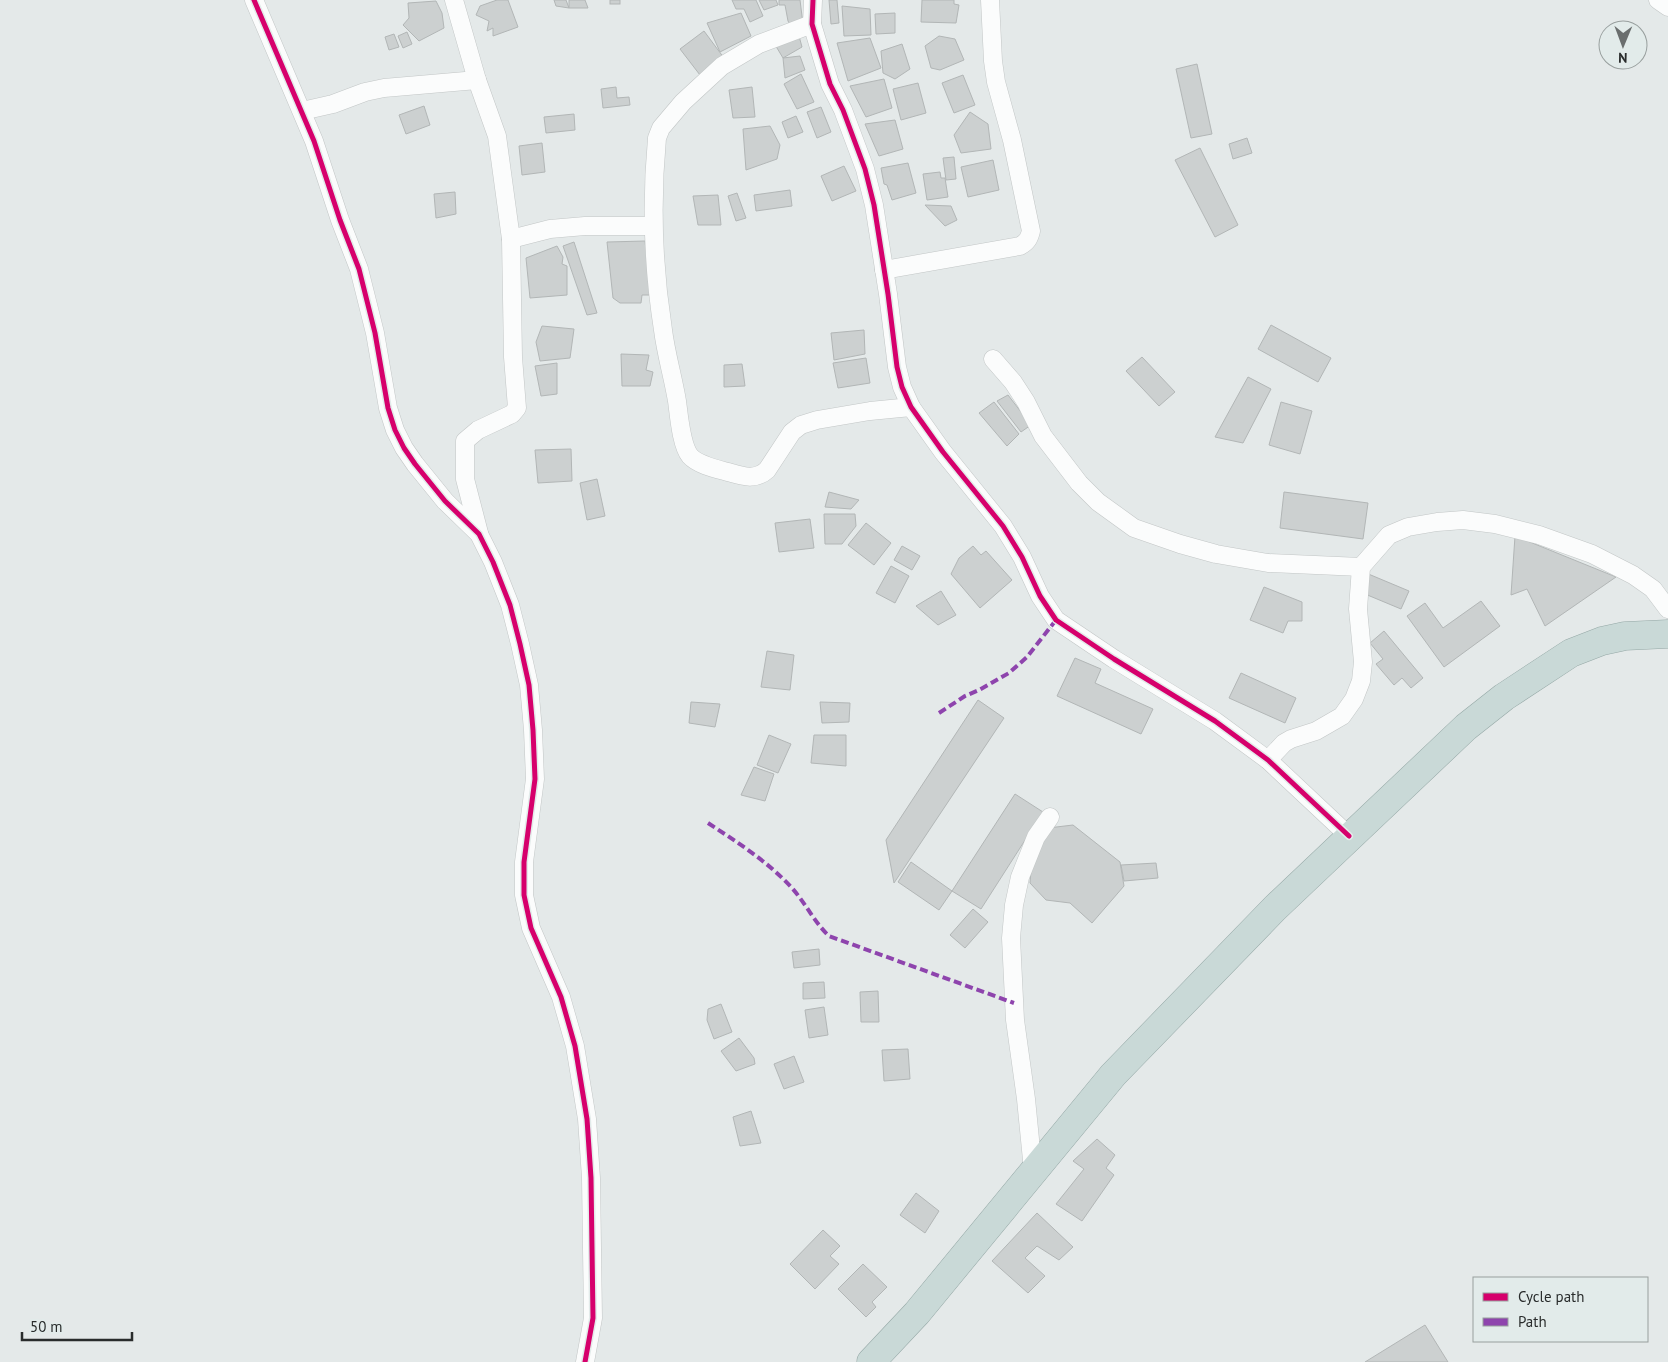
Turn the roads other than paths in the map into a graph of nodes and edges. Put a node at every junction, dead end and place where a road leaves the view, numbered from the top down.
1 (254, 0) edge
2 (454, 0) edge
3 (813, 0) edge
4 (990, 0) edge
5 (1658, 0) edge
6 (1668, 6) edge
7 (812, 24) junction
8 (477, 80) junction
9 (302, 111) junction
10 (653, 226) junction
11 (511, 239) junction
12 (884, 270) junction
13 (993, 359) dead end
14 (911, 407) junction
15 (479, 534) junction
16 (1361, 567) junction
17 (1668, 608) edge
18 (1668, 634) edge
19 (1268, 760) junction
20 (1050, 817) dead end
21 (1349, 836) junction
22 (1033, 1170) junction
23 (585, 1362) edge
24 (871, 1362) edge

1 - 9 street
2 - 8 street
3 - 7 street
4 - 12 street
5 - 6 street
7 - 10 street
7 - 12 street
8 - 9 street
8 - 11 street
9 - 15 street
10 - 11 street
10 - 14 street
11 - 15 street
12 - 14 street
13 - 16 street
14 - 19 street
15 - 23 street
16 - 17 street
16 - 19 street
18 - 21 highway
19 - 21 street
20 - 22 street
21 - 22 highway
22 - 24 highway

